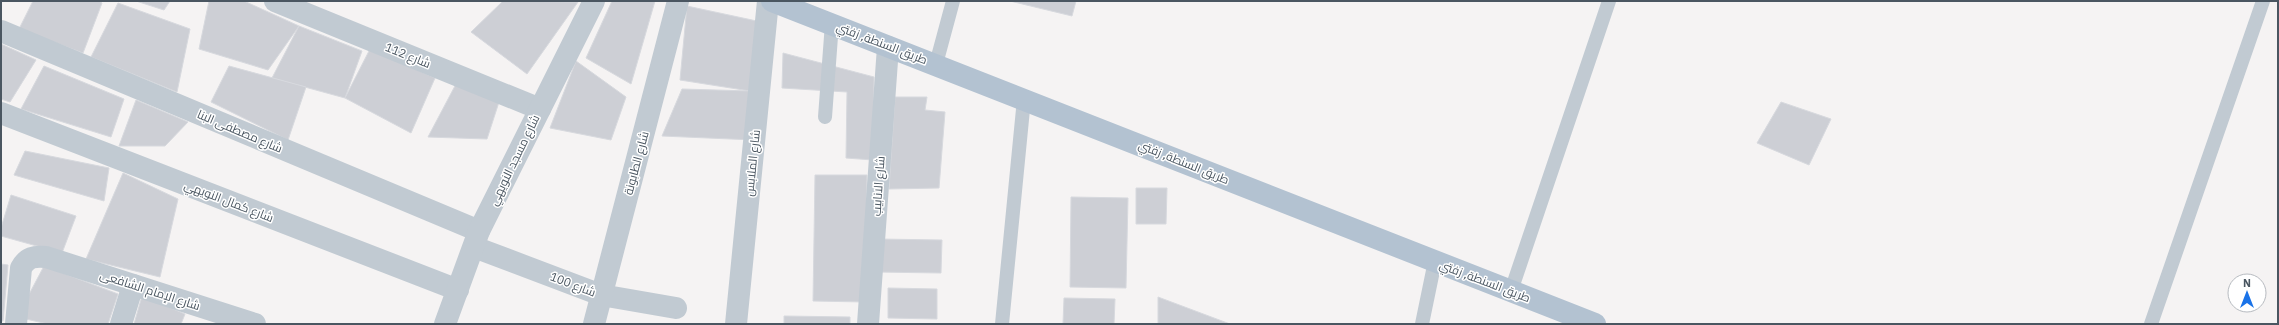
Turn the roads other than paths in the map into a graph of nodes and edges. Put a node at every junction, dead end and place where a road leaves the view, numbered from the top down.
1 (276, 1) edge
2 (594, 1) edge
3 (678, 1) edge
4 (768, 1) edge
5 (772, 1) edge
6 (953, 1) edge
7 (1609, 1) edge
8 (2263, 1) edge
9 (832, 23) junction
10 (1, 31) edge
11 (888, 47) junction
12 (936, 64) junction
13 (1024, 99) junction
14 (540, 109) junction
15 (1, 113) edge
16 (825, 117) dead end
17 (476, 239) junction
18 (1435, 261) junction
19 (133, 285) junction
20 (458, 290) junction
21 (1511, 291) junction
22 (601, 295) junction
23 (676, 308) dead end
24 (243, 322) edge
25 (16, 324) edge
26 (121, 324) edge
27 (445, 324) edge
28 (594, 324) edge
29 (736, 324) edge
30 (868, 324) edge
31 (1002, 324) edge
32 (1422, 324) edge
33 (1595, 324) edge
34 (2151, 324) edge

1 - 14 street, شارع 112
2 - 14 street, شارع مسجد النويهي
3 - 22 street, شارع الطابونة
4 - 29 street, شارع الملابس
5 - 9 main road, طريق السنطة, زفتي
6 - 12 lane
7 - 21 lane
8 - 34 lane
9 - 11 main road, طريق السنطة, زفتي
9 - 16 lane
10 - 17 street, شارع مصطفى البنا
11 - 12 main road, طريق السنطة, زفتي
11 - 30 street, شارع الانابيب
12 - 13 main road, طريق السنطة, زفتي
13 - 18 main road, طريق السنطة, زفتي
13 - 31 lane
14 - 17 street, شارع مسجد النويهي
15 - 20 street, شارع كمال النويهي
17 - 20 street, شارع مسجد النويهي
17 - 22 street, شارع 100
18 - 21 main road, طريق السنطة, زفتي
18 - 32 lane
19 - 24 street, شارع الإمام الشافعى
19 - 25 street, شارع الإمام الشافعى
19 - 26 street
20 - 27 street, شارع مسجد النويهي
21 - 33 main road, طريق السنطة, زفتي
22 - 23 street, شارع 100
22 - 28 street, شارع الطابونة

